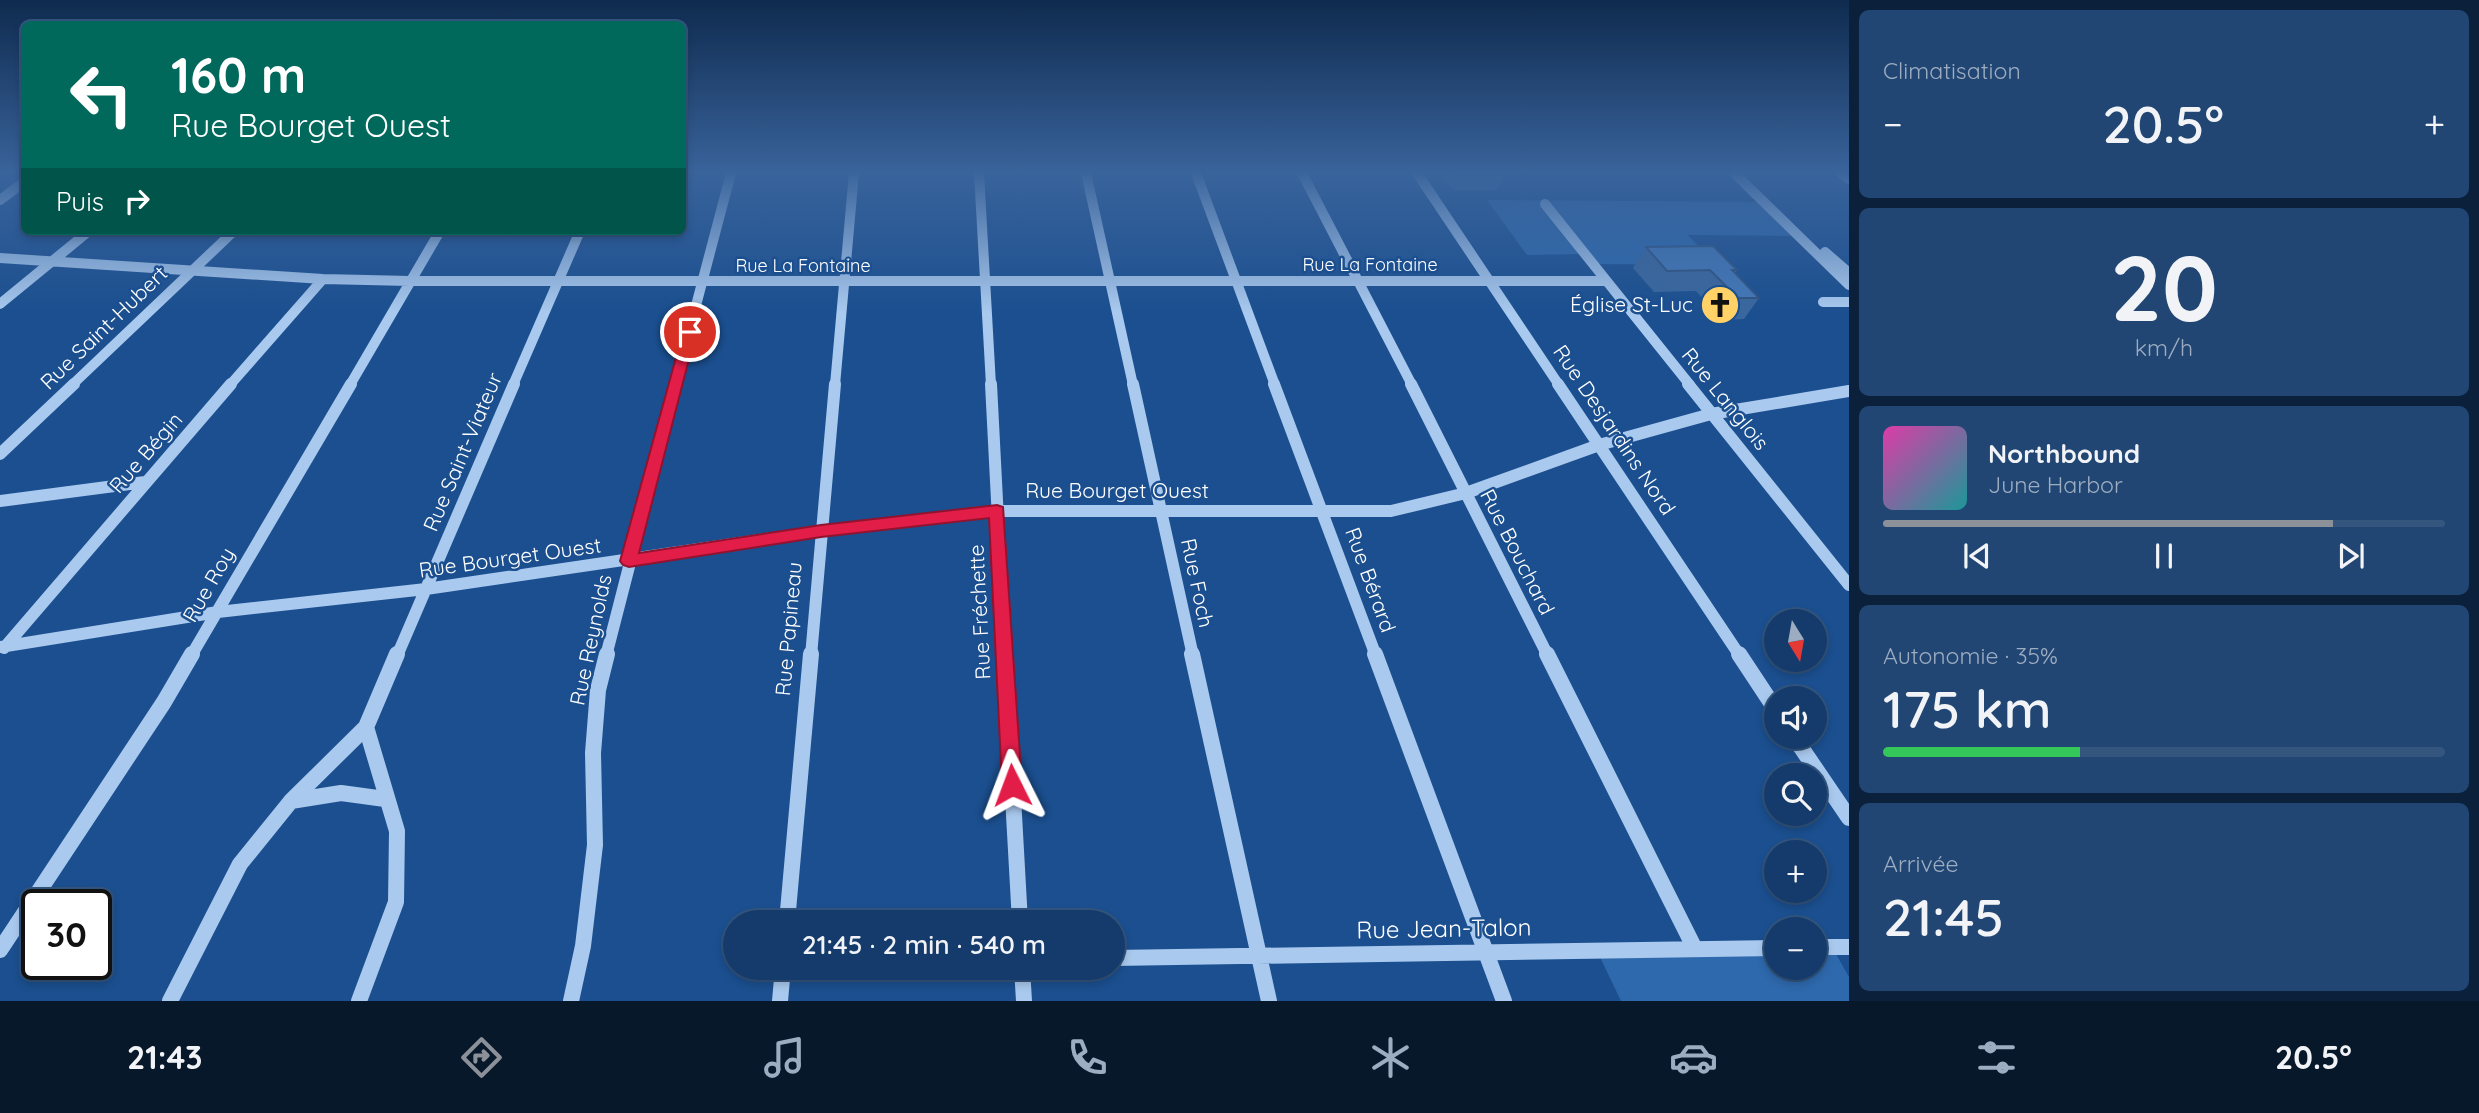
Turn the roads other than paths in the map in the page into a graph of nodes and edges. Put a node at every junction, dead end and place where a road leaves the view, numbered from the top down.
1 (719, 220) edge
2 (850, 220) edge
3 (981, 220) edge
4 (1096, 220) edge
5 (1214, 220) edge
6 (1327, 220) edge
7 (1448, 220) edge
8 (1557, 220) edge
9 (1785, 220) edge
10 (1785, 220) edge
11 (84, 235) edge
12 (230, 235) edge
13 (438, 235) edge
14 (578, 235) edge
15 (0, 258) edge
16 (53, 261) junction
17 (193, 271) junction
18 (1849, 273) edge
19 (323, 279) junction
20 (410, 281) junction
21 (558, 281) junction
22 (703, 281) junction
23 (845, 281) junction
24 (984, 281) junction
25 (1109, 281) junction
26 (1237, 281) junction
27 (1360, 281) junction
28 (1489, 281) junction
29 (1606, 281) junction
30 (1849, 285) edge
31 (1823, 302) dead end
32 (1849, 302) edge
33 (0, 304) edge
34 (1849, 391) edge
35 (1711, 414) junction
36 (1599, 445) junction
37 (0, 454) edge
38 (145, 482) junction
39 (1466, 493) junction
40 (0, 501) edge
41 (1160, 509) junction
42 (1322, 510) junction
43 (997, 511) junction
44 (821, 531) junction
45 (629, 561) junction
46 (1849, 585) edge
47 (426, 589) junction
48 (218, 612) junction
49 (2, 649) edge
50 (1764, 692) edge
51 (366, 727) junction
52 (1802, 749) edge
53 (386, 799) junction
54 (291, 801) junction
55 (1849, 818) edge
56 (788, 910) edge
57 (1019, 910) edge
58 (1827, 947) edge
59 (1849, 947) edge
60 (1764, 948) edge
61 (1695, 949) junction
62 (0, 950) edge
63 (1486, 953) junction
64 (1259, 956) junction
65 (1125, 958) edge
66 (782, 980) edge
67 (1023, 980) edge
68 (170, 1001) edge
69 (359, 1001) edge
70 (571, 1001) edge
71 (780, 1001) edge
72 (1024, 1001) edge
73 (1269, 1001) edge
74 (1504, 1001) edge

1 - 22 street, Rue Reynolds
2 - 23 street, Rue Papineau
3 - 24 street, Rue Fréchette
4 - 25 street, Rue Foch
5 - 26 street, Rue Bérard
6 - 27 street, Rue Bouchard
7 - 28 street, Rue Desjardins Nord
8 - 29 street, Rue Langlois
9 - 18 street
10 - 30 street
11 - 16 street
12 - 17 street, Rue Saint-Hubert
13 - 20 street, Rue Roy
14 - 21 street, Rue Saint-Viateur
15 - 16 street, Rue La Fontaine
16 - 17 street, Rue La Fontaine
16 - 33 street
17 - 19 street, Rue La Fontaine
17 - 37 street, Rue Saint-Hubert
19 - 20 street, Rue La Fontaine
19 - 38 street, Rue Bégin
20 - 21 street, Rue La Fontaine
20 - 48 street, Rue Roy
21 - 22 street, Rue La Fontaine
21 - 47 street, Rue Saint-Viateur
22 - 23 street, Rue La Fontaine
22 - 45 street, Rue Reynolds
23 - 24 street, Rue La Fontaine
23 - 44 street, Rue Papineau
24 - 25 street, Rue La Fontaine
24 - 43 street, Rue Fréchette
25 - 26 street, Rue La Fontaine
25 - 41 street, Rue Foch
26 - 27 street, Rue La Fontaine
26 - 42 street, Rue Bérard
27 - 28 street, Rue La Fontaine
27 - 39 street, Rue Bouchard
28 - 29 street, Rue La Fontaine
28 - 36 street, Rue Desjardins Nord
29 - 35 street, Rue Langlois
31 - 32 street
34 - 35 street, Rue Bourget Ouest
35 - 36 street, Rue Bourget Ouest
35 - 46 street, Rue Langlois
36 - 39 street, Rue Bourget Ouest
36 - 50 street, Rue Desjardins Nord
38 - 40 street
38 - 49 street, Rue Bégin
39 - 42 street, Rue Bourget Ouest
39 - 61 street, Rue Bouchard
41 - 42 street, Rue Bourget Ouest
41 - 43 street, Rue Bourget Ouest
41 - 64 street, Rue Foch
42 - 63 street, Rue Bérard
43 - 44 street, Rue Bourget Ouest
43 - 57 street, Rue Fréchette
44 - 45 street, Rue Bourget Ouest
44 - 56 street, Rue Papineau
45 - 47 street, Rue Bourget Ouest
45 - 70 street, Rue Reynolds
47 - 48 street, Rue Bourget Ouest
47 - 51 street, Rue Saint-Viateur
48 - 49 street, Rue Bourget Ouest
48 - 62 street, Rue Roy
51 - 53 street
51 - 54 street
52 - 55 street
53 - 54 street
53 - 69 street
54 - 68 street
58 - 59 street
60 - 61 street, Rue Jean-Talon
61 - 63 street, Rue Jean-Talon
63 - 64 street, Rue Jean-Talon
63 - 74 street, Rue Bérard
64 - 65 street, Rue Jean-Talon
64 - 73 street, Rue Foch
66 - 71 street
67 - 72 street

